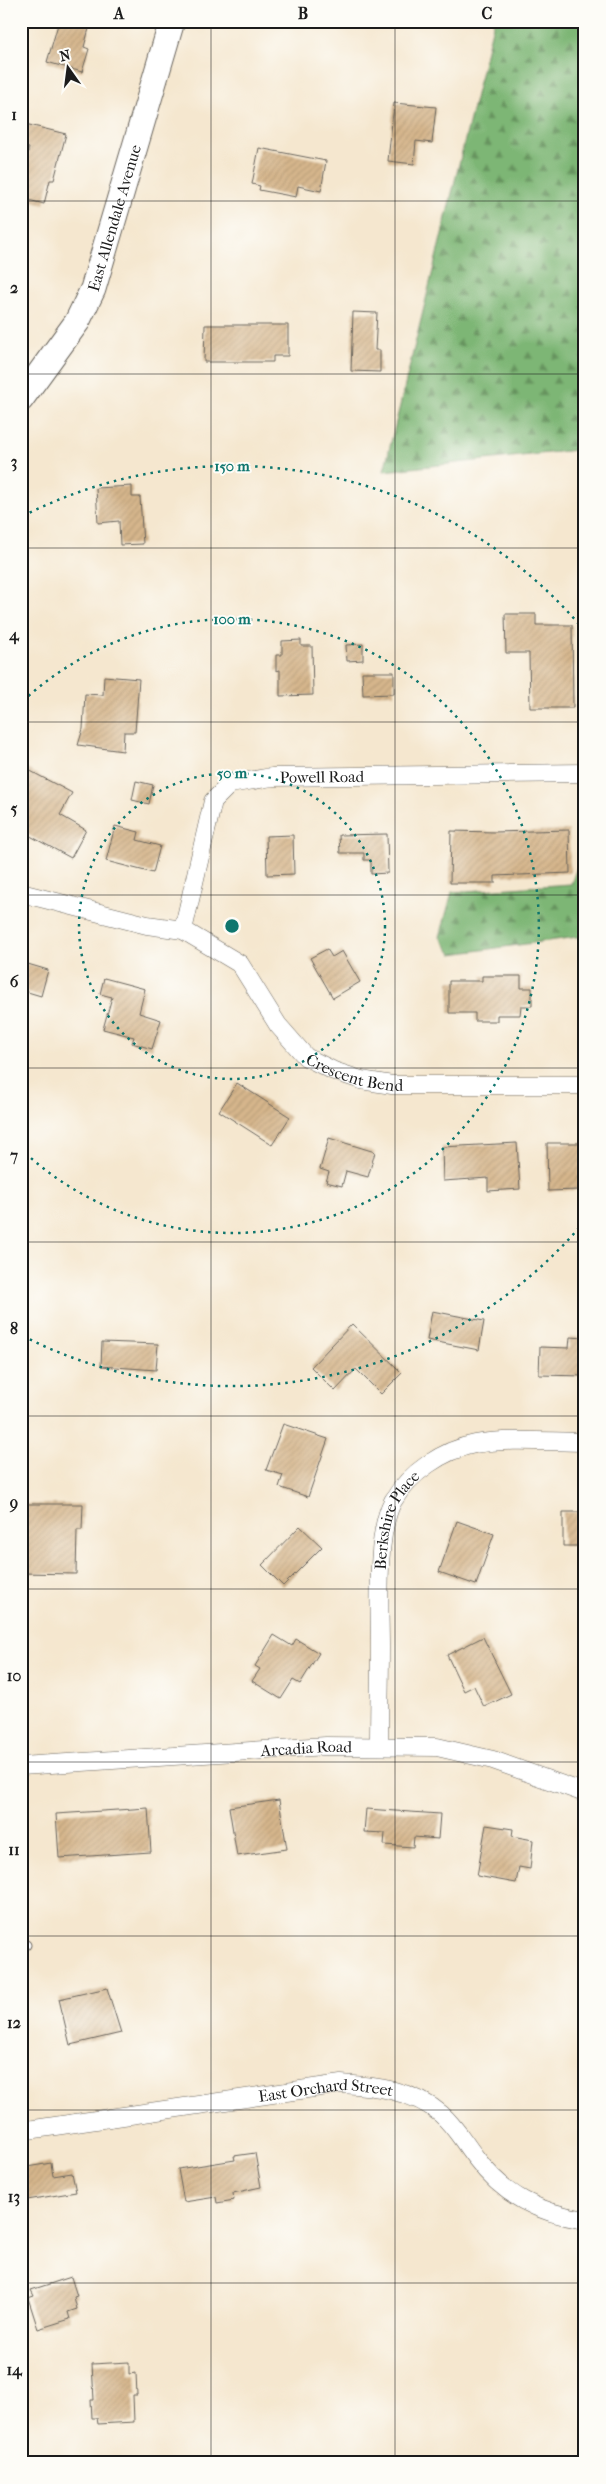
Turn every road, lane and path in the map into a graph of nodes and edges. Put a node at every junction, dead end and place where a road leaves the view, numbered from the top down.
1 (172, 21) edge
2 (21, 399) edge
3 (585, 773) edge
4 (21, 894) edge
5 (183, 930) junction
6 (585, 1085) edge
7 (585, 1442) edge
8 (379, 1746) junction
9 (21, 1766) edge
10 (585, 1793) edge
11 (21, 2131) edge
12 (585, 2220) edge

1 - 2 main road, East Allendale Avenue
3 - 5 street, Powell Road
4 - 5 street
5 - 6 street, Crescent Bend
7 - 8 street, Berkshire Place
8 - 9 street, Arcadia Road
8 - 10 street, Arcadia Road
11 - 12 street, East Orchard Street

